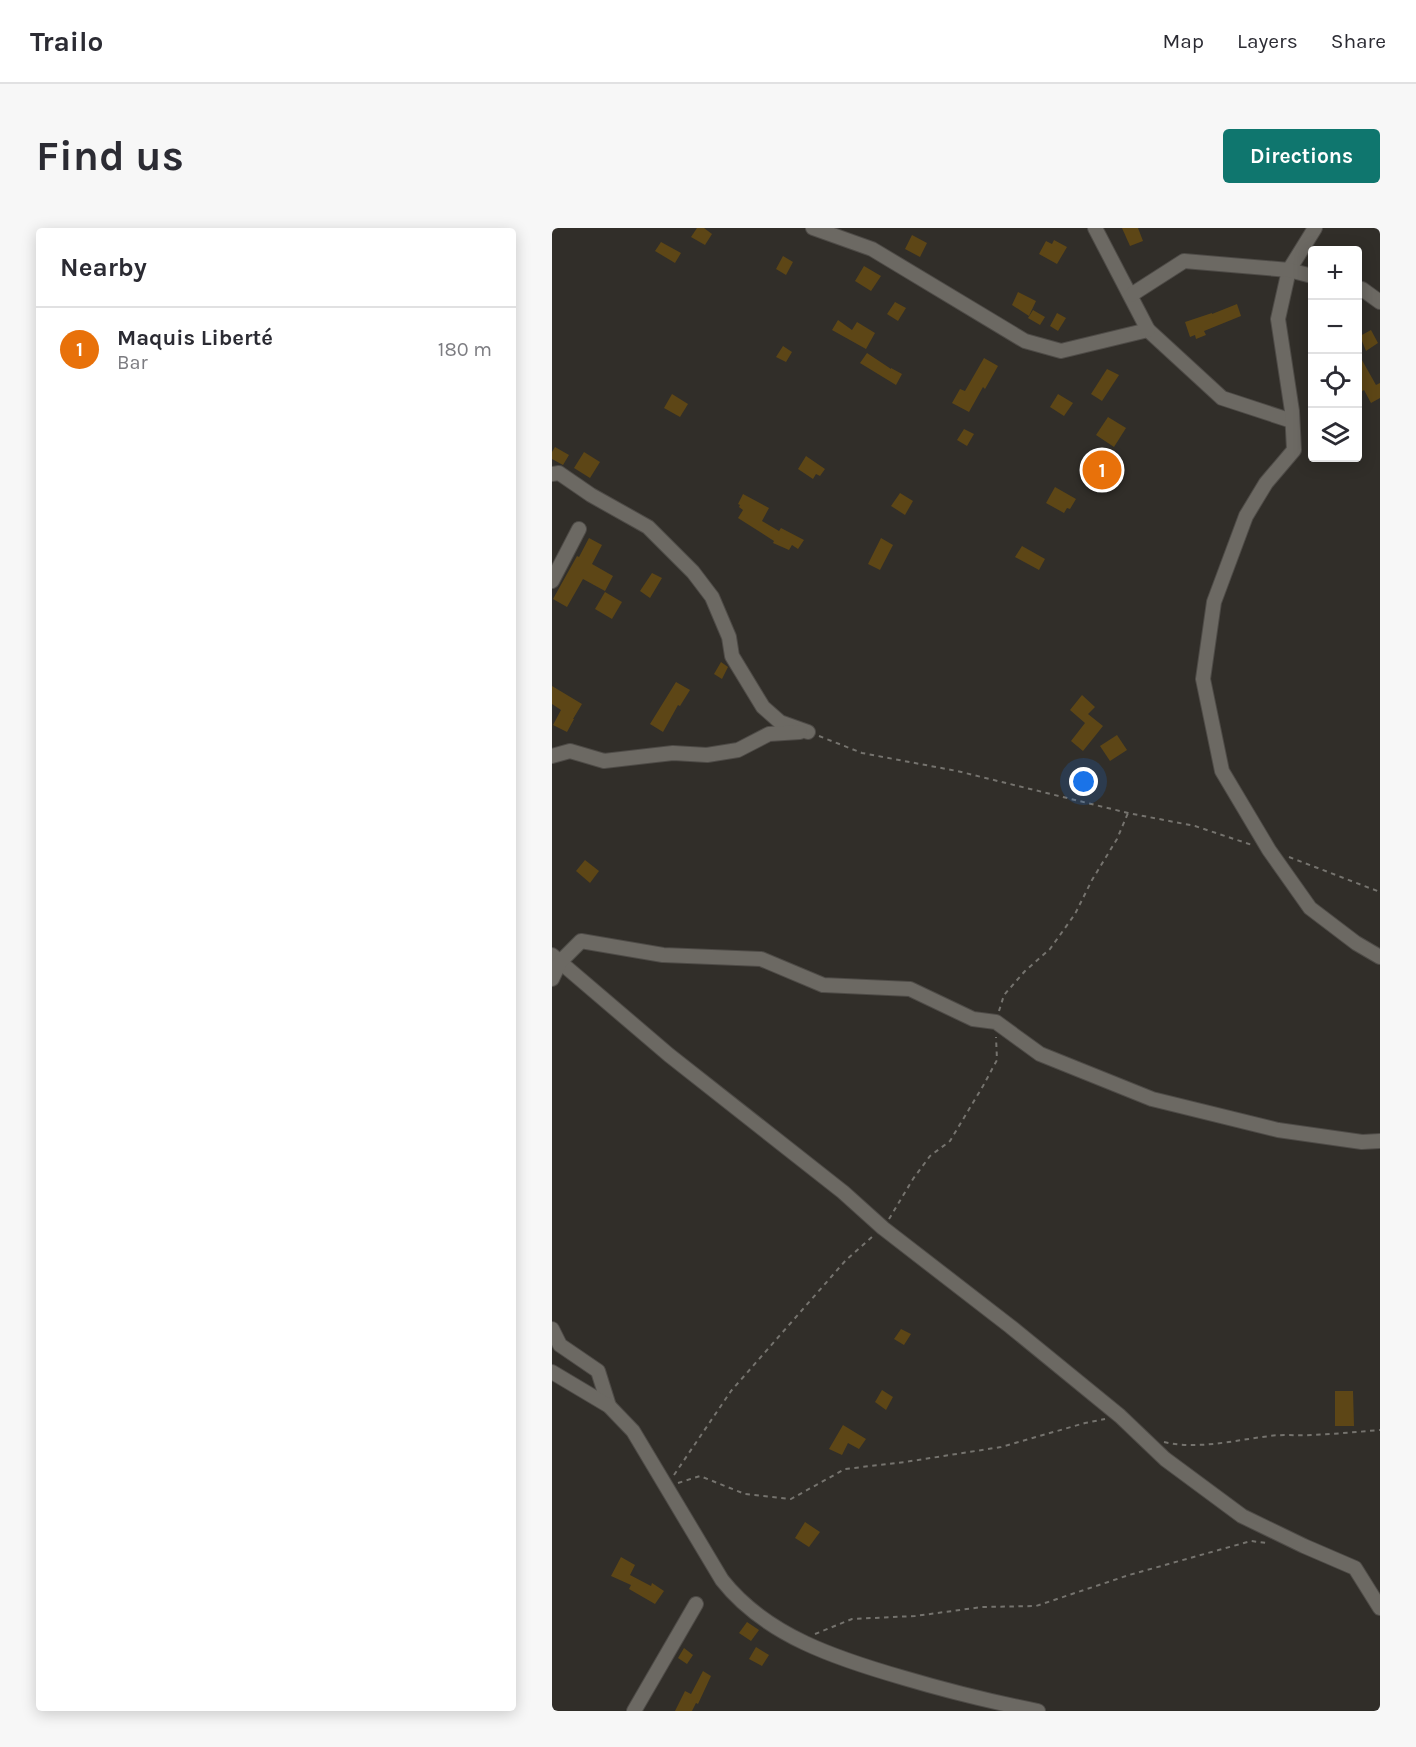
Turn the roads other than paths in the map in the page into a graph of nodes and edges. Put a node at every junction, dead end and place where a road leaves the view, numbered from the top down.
1 (813, 228) edge
2 (1095, 228) edge
3 (1315, 228) edge
4 (1289, 270) junction
5 (1308, 275) edge
6 (1362, 289) edge
7 (1131, 295) junction
8 (1380, 302) edge
9 (1148, 330) junction
10 (1292, 421) junction
11 (552, 474) edge
12 (579, 530) dead end
13 (552, 581) edge
14 (552, 756) edge
15 (1380, 957) edge
16 (556, 959) edge
17 (552, 979) edge
18 (1380, 1141) edge
19 (552, 1329) edge
20 (552, 1372) edge
21 (609, 1406) junction
22 (696, 1604) dead end
23 (1380, 1608) edge
24 (634, 1711) edge
25 (1038, 1711) edge

1 - 9 street
2 - 7 street
3 - 4 street
4 - 5 street
4 - 7 street
4 - 10 street
6 - 8 street
7 - 9 street
9 - 10 street
10 - 15 street
11 - 14 street
12 - 13 street
16 - 17 street
16 - 18 street
16 - 23 street
19 - 21 street
20 - 21 street
21 - 25 street
22 - 24 street

